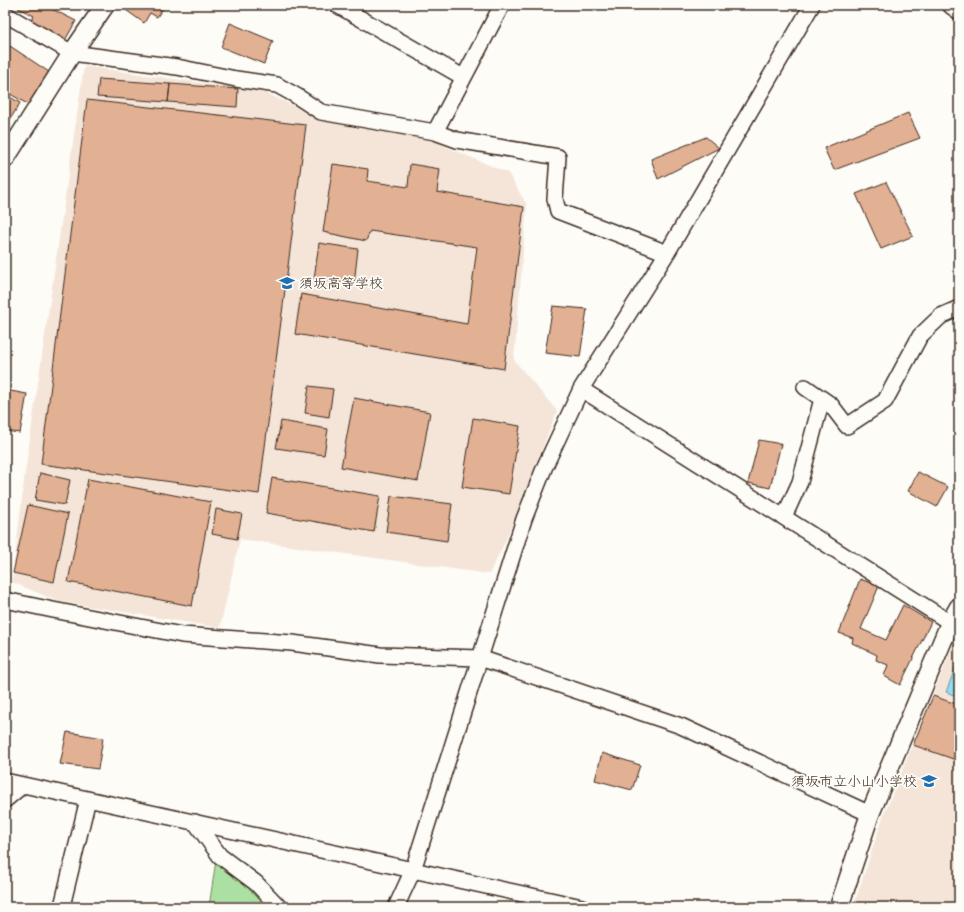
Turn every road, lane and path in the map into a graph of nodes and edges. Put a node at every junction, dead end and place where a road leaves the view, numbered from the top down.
1 (105, 5) edge
2 (337, 5) edge
3 (502, 5) edge
4 (812, 5) edge
5 (952, 5) edge
6 (959, 10) edge
7 (5, 14) edge
8 (72, 54) junction
9 (463, 77) junction
10 (435, 132) junction
11 (5, 159) edge
12 (667, 253) junction
13 (959, 308) edge
14 (804, 387) dead end
15 (581, 389) junction
16 (822, 399) junction
17 (784, 517) junction
18 (5, 600) edge
19 (959, 607) edge
20 (955, 626) edge
21 (480, 658) junction
22 (5, 781) edge
23 (23, 785) junction
24 (88, 799) junction
25 (5, 800) edge
26 (870, 814) junction
27 (195, 822) junction
28 (413, 870) junction
29 (66, 907) edge
30 (279, 907) edge
31 (396, 907) edge
32 (582, 907) edge
33 (839, 907) edge

1 - 8 street
2 - 9 street
3 - 9 street
4 - 12 street
5 - 6 street
7 - 8 street
8 - 10 street
8 - 11 street
9 - 10 street
10 - 12 street
12 - 15 street
13 - 16 street
14 - 16 street
15 - 17 street
15 - 21 street
16 - 17 street
17 - 20 street
18 - 21 street
19 - 20 street
20 - 26 street
21 - 26 street
21 - 28 street
22 - 23 street
23 - 24 street
23 - 25 street
24 - 27 street
24 - 29 street
26 - 33 street
27 - 28 street
27 - 30 street
28 - 31 street
28 - 32 street

